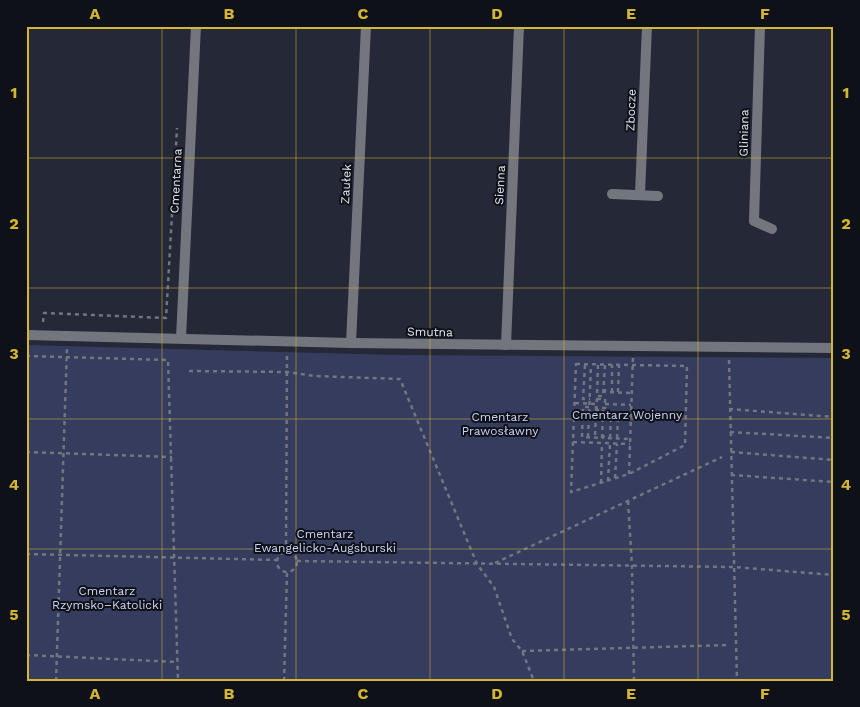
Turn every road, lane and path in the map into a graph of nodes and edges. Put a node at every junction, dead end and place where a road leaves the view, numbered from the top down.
1 (196, 26) edge
2 (366, 26) edge
3 (520, 26) edge
4 (647, 26) edge
5 (760, 26) edge
6 (177, 124) dead end
7 (612, 194) dead end
8 (640, 194) junction
9 (658, 196) dead end
10 (772, 229) dead end
11 (36, 324) dead end
12 (26, 335) edge
13 (181, 338) junction
14 (67, 343) dead end
15 (352, 344) junction
16 (506, 345) junction
17 (287, 348) dead end
18 (834, 348) edge
19 (633, 353) dead end
20 (729, 354) dead end
21 (26, 356) edge
22 (67, 358) junction
23 (585, 364) junction
24 (591, 365) junction
25 (598, 365) junction
26 (605, 365) junction
27 (612, 365) junction
28 (619, 365) junction
29 (632, 365) junction
30 (189, 371) dead end
31 (287, 372) junction
32 (612, 392) junction
33 (618, 392) junction
34 (631, 393) junction
35 (590, 399) junction
36 (575, 402) junction
37 (589, 405) junction
38 (631, 405) junction
39 (730, 409) junction
40 (610, 415) junction
41 (618, 415) junction
42 (631, 416) junction
43 (834, 417) edge
44 (730, 432) junction
45 (573, 437) junction
46 (582, 437) junction
47 (588, 437) junction
48 (595, 438) junction
49 (610, 438) junction
50 (617, 438) junction
51 (834, 438) edge
52 (630, 439) junction
53 (573, 442) junction
54 (602, 443) junction
55 (610, 444) junction
56 (617, 444) junction
57 (630, 444) junction
58 (26, 452) edge
59 (731, 452) junction
60 (64, 453) junction
61 (722, 456) dead end
62 (172, 457) junction
63 (834, 460) edge
64 (629, 474) junction
65 (732, 475) junction
66 (615, 478) junction
67 (608, 480) junction
68 (834, 482) edge
69 (601, 483) junction
70 (628, 501) junction
71 (286, 552) junction
72 (26, 554) edge
73 (60, 555) junction
74 (175, 559) junction
75 (277, 560) junction
76 (298, 561) junction
77 (477, 564) junction
78 (494, 564) junction
79 (632, 566) junction
80 (734, 567) junction
81 (287, 572) junction
82 (834, 575) edge
83 (728, 645) dead end
84 (634, 648) junction
85 (522, 651) junction
86 (26, 655) edge
87 (57, 655) junction
88 (177, 662) junction
89 (56, 681) edge
90 (178, 681) edge
91 (284, 681) edge
92 (534, 681) edge
93 (634, 681) edge
94 (737, 681) edge

1 - 13 street, Cmentarna
2 - 15 street, Zaułek
3 - 16 street, Sienna
4 - 8 street, Zbocze
5 - 10 street, Gliniana
6 - 11 path
7 - 8 street
8 - 9 street
12 - 13 street, Smutna
13 - 15 street, Smutna
14 - 22 path
15 - 16 street, Smutna
16 - 18 street, Smutna
17 - 31 path
19 - 29 path
20 - 39 path
21 - 22 path
22 - 60 path
22 - 62 path
23 - 24 path
23 - 35 path
23 - 36 path
24 - 25 path
24 - 35 path
25 - 26 path
25 - 26 path
26 - 27 path
26 - 32 path
27 - 28 path
27 - 32 path
28 - 29 path
28 - 33 path
29 - 34 path
29 - 64 path
30 - 31 path
31 - 71 path
31 - 77 path
32 - 33 path
33 - 34 path
34 - 38 path
35 - 37 path
36 - 37 path
36 - 45 path
37 - 38 path
37 - 46 path
37 - 47 path
38 - 42 path
39 - 43 path
39 - 44 path
40 - 41 path
40 - 49 path
40 - 49 path
41 - 42 path
41 - 50 path
42 - 52 path
44 - 51 path
44 - 59 path
45 - 46 path
45 - 53 path
46 - 47 path
47 - 48 path
48 - 48 path
49 - 50 path
50 - 52 path
52 - 57 path
53 - 54 path
53 - 69 path
54 - 55 path
54 - 69 path
55 - 56 path
55 - 67 path
56 - 57 path
56 - 66 path
57 - 64 path
58 - 60 path
59 - 63 path
59 - 65 path
60 - 62 path
60 - 73 path
61 - 70 path
62 - 74 path
64 - 66 path
65 - 68 path
65 - 80 path
66 - 67 path
67 - 69 path
70 - 78 path
70 - 79 path
71 - 75 path
71 - 76 path
72 - 73 path
73 - 74 path
73 - 87 path
74 - 75 path
74 - 88 path
75 - 81 path
76 - 77 path
76 - 81 path
77 - 78 path
77 - 85 path
78 - 79 path
79 - 80 path
79 - 84 path
80 - 82 path
80 - 94 path
81 - 91 path
83 - 84 path
84 - 85 path
84 - 93 path
85 - 92 path
86 - 87 path
87 - 88 path
87 - 89 path
88 - 90 path

